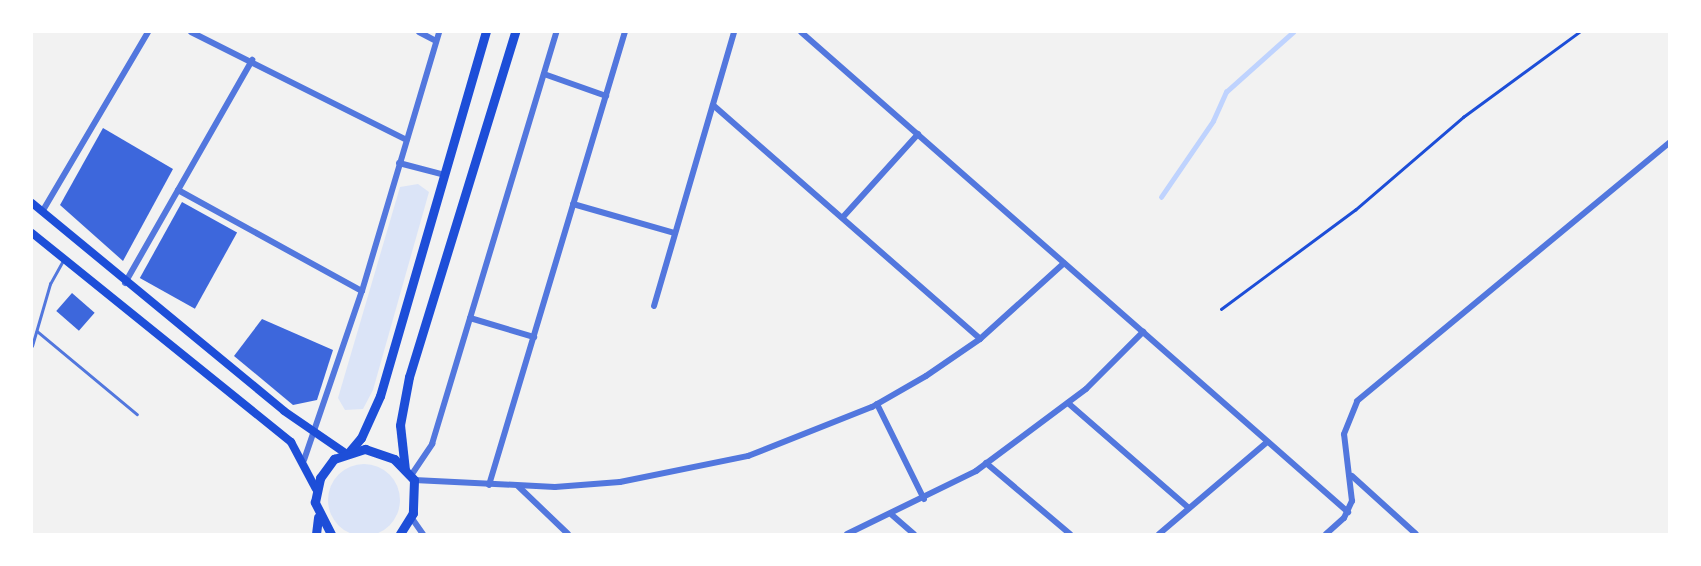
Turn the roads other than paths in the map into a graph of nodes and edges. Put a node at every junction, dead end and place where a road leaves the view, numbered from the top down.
1 (148, 32) edge
2 (191, 32) edge
3 (419, 32) edge
4 (439, 32) edge
5 (486, 32) edge
6 (514, 32) edge
7 (556, 32) edge
8 (625, 32) edge
9 (734, 32) edge
10 (801, 32) edge
11 (436, 41) junction
12 (252, 60) junction
13 (544, 74) junction
14 (606, 96) junction
15 (713, 104) junction
16 (918, 134) junction
17 (407, 139) junction
18 (1670, 142) edge
19 (399, 163) junction
20 (445, 175) junction
21 (178, 190) junction
22 (32, 203) edge
23 (573, 204) junction
24 (42, 212) junction
25 (843, 217) junction
26 (32, 233) edge
27 (675, 233) junction
28 (63, 261) junction
29 (1064, 263) junction
30 (125, 283) junction
31 (362, 291) junction
32 (654, 306) dead end
33 (470, 318) junction
34 (37, 331) junction
35 (1143, 332) junction
36 (534, 337) junction
37 (980, 339) junction
38 (32, 346) edge
39 (1068, 403) junction
40 (877, 404) junction
41 (137, 415) dead end
42 (316, 436) junction
43 (1267, 442) junction
44 (347, 452) junction
45 (304, 460) junction
46 (986, 463) junction
47 (410, 476) junction
48 (1352, 476) junction
49 (489, 485) junction
50 (518, 486) junction
51 (316, 489) junction
52 (924, 499) junction
53 (1189, 509) junction
54 (1348, 512) junction
55 (892, 515) junction
56 (318, 516) junction
57 (411, 517) junction
58 (316, 534) edge
59 (331, 534) edge
60 (400, 534) edge
61 (423, 534) edge
62 (568, 534) edge
63 (846, 534) edge
64 (914, 534) edge
65 (1070, 534) edge
66 (1159, 534) edge
67 (1326, 534) edge
68 (1416, 534) edge

1 - 24 street
2 - 12 street
3 - 11 street
4 - 11 street
5 - 20 main road
6 - 47 main road
7 - 13 street
8 - 14 street
9 - 15 street
10 - 16 street
11 - 17 street
12 - 17 street
12 - 21 street
13 - 14 street
13 - 33 street
14 - 23 street
15 - 25 street
15 - 27 street
16 - 25 street
16 - 29 street
17 - 19 street
18 - 48 street
19 - 20 street
19 - 31 street
20 - 44 main road
21 - 30 street
21 - 31 street
22 - 24 main road
23 - 27 street
23 - 36 street
24 - 30 main road
25 - 37 street
26 - 28 main road
27 - 32 street
28 - 34 lane
28 - 45 main road
29 - 35 street
29 - 37 street
30 - 42 main road
31 - 42 street
33 - 36 street
33 - 47 street
34 - 38 lane
34 - 41 lane
35 - 39 street
35 - 43 street
36 - 49 street
37 - 40 street
39 - 46 street
39 - 53 street
40 - 50 street
40 - 52 street
42 - 44 main road
42 - 45 street
43 - 53 street
43 - 54 street
44 - 47 main road
44 - 51 main road
45 - 51 main road
46 - 52 street
46 - 65 street
47 - 49 street
47 - 57 main road
48 - 54 street
48 - 68 street
49 - 50 street
50 - 62 street
51 - 56 main road
52 - 55 street
53 - 66 street
54 - 67 street
55 - 63 street
55 - 64 street
56 - 58 main road
56 - 59 main road
57 - 60 main road
57 - 61 street

